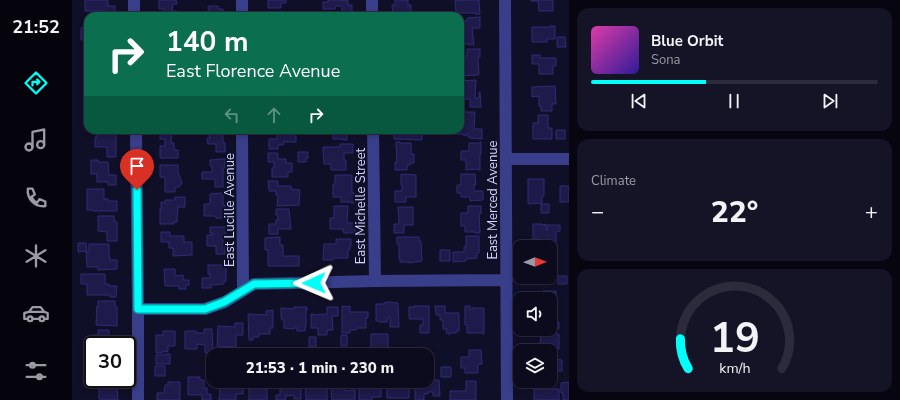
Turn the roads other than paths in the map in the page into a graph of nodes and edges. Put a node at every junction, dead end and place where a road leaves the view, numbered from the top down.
1 (134, 0) edge
2 (242, 0) edge
3 (372, 0) edge
4 (505, 0) edge
5 (134, 12) edge
6 (242, 12) edge
7 (372, 12) edge
8 (136, 134) edge
9 (242, 134) edge
10 (373, 134) edge
11 (506, 159) junction
12 (569, 159) edge
13 (507, 280) junction
14 (375, 281) junction
15 (243, 290) junction
16 (138, 309) junction
17 (138, 400) edge
18 (507, 400) edge

1 - 5 street
2 - 6 street
3 - 7 street
4 - 11 street, East Merced Avenue
8 - 16 street
9 - 15 street, East Lucille Avenue
10 - 14 street, East Michelle Street
11 - 12 street
11 - 13 street, East Merced Avenue
13 - 14 street
13 - 18 street, East Merced Avenue
14 - 15 street
15 - 16 street
16 - 17 street

